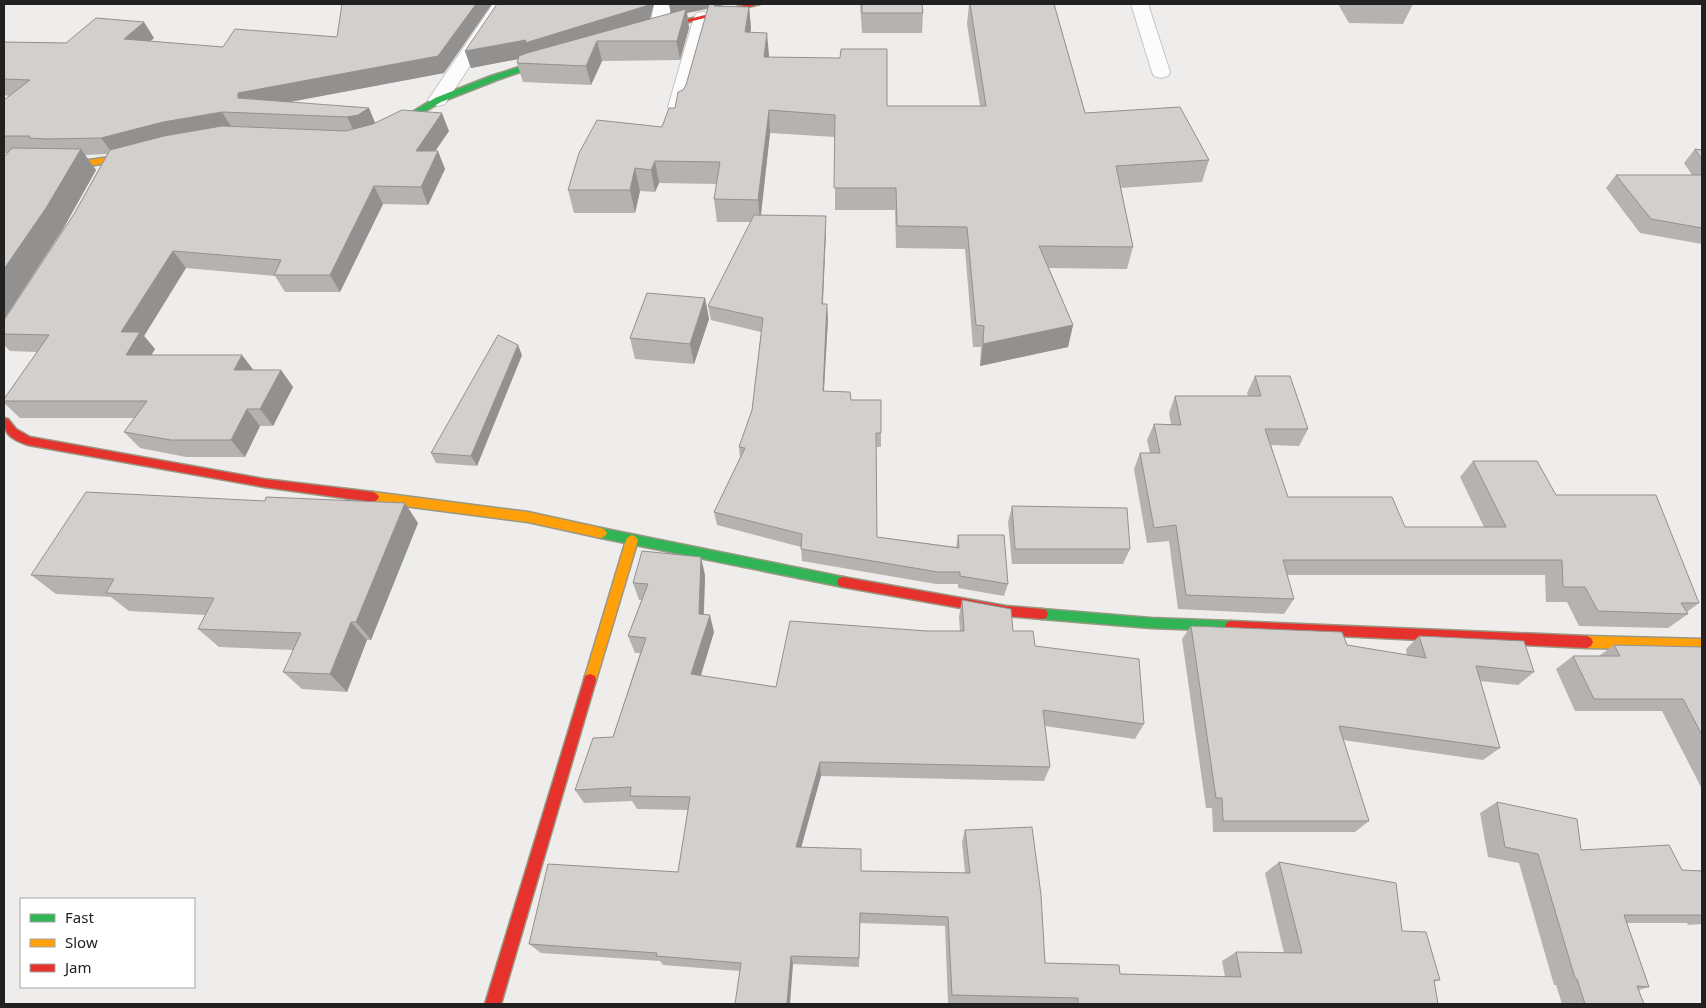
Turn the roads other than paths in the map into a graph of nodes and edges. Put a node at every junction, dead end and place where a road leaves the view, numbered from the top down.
1 (501, 4) edge
2 (662, 4) edge
3 (757, 4) edge
4 (1140, 4) edge
5 (703, 16) junction
6 (659, 27) junction
7 (641, 33) edge
8 (567, 55) edge
9 (1161, 72) dead end
10 (438, 100) junction
11 (678, 106) edge
12 (380, 133) edge
13 (148, 153) edge
14 (4, 160) edge
15 (4, 422) edge
16 (632, 540) junction
17 (1702, 645) edge
18 (493, 1004) edge

1 - 10 street
2 - 6 street
3 - 5 street
4 - 9 street
5 - 6 street
5 - 11 street
6 - 7 street
8 - 10 street
10 - 12 street
13 - 14 street
15 - 16 street
16 - 17 street
16 - 18 street

